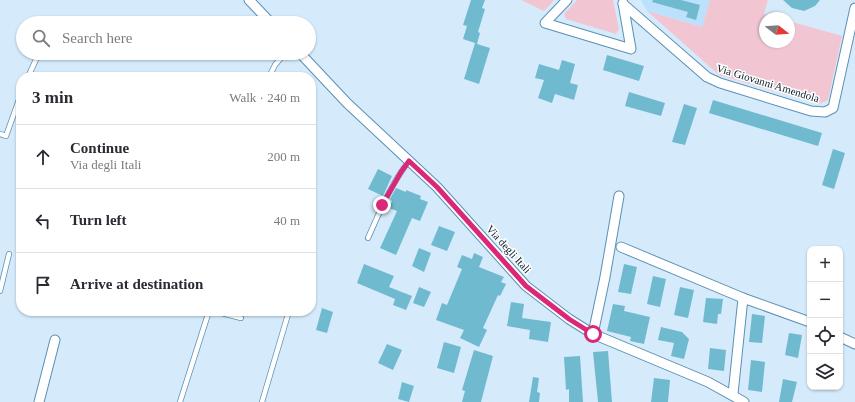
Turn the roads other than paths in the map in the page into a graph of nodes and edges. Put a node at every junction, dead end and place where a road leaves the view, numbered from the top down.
1 (248, 0) edge
2 (567, 0) edge
3 (622, 2) edge
4 (855, 8) edge
5 (264, 16) edge
6 (851, 48) edge
7 (36, 60) edge
8 (279, 60) edge
9 (307, 60) edge
10 (30, 72) edge
11 (272, 72) edge
12 (16, 108) edge
13 (0, 134) edge
14 (409, 161) junction
15 (619, 196) dead end
16 (368, 238) dead end
17 (621, 247) dead end
18 (9, 254) dead end
19 (0, 291) edge
20 (743, 298) junction
21 (207, 316) edge
22 (233, 316) edge
23 (288, 316) edge
24 (241, 318) dead end
25 (807, 321) edge
26 (593, 334) junction
27 (843, 338) edge
28 (55, 340) dead end
29 (855, 344) edge
30 (733, 394) junction
31 (39, 402) edge
32 (180, 402) edge
33 (262, 402) edge
34 (744, 402) edge

1 - 5 street
2 - 3 street
3 - 6 street, Via Giovanni Amendola
4 - 6 street, Via Giovanni Amendola
7 - 10 lane
8 - 11 lane
9 - 14 street, Via degli Itali
12 - 13 lane
14 - 16 lane
14 - 26 street, Via degli Itali
15 - 26 street
17 - 20 street
18 - 19 lane
20 - 25 street
20 - 30 street
21 - 32 lane
22 - 24 lane
23 - 33 lane
26 - 30 street, Via degli Itali
27 - 29 street
28 - 31 street
30 - 34 street, Via degli Itali

